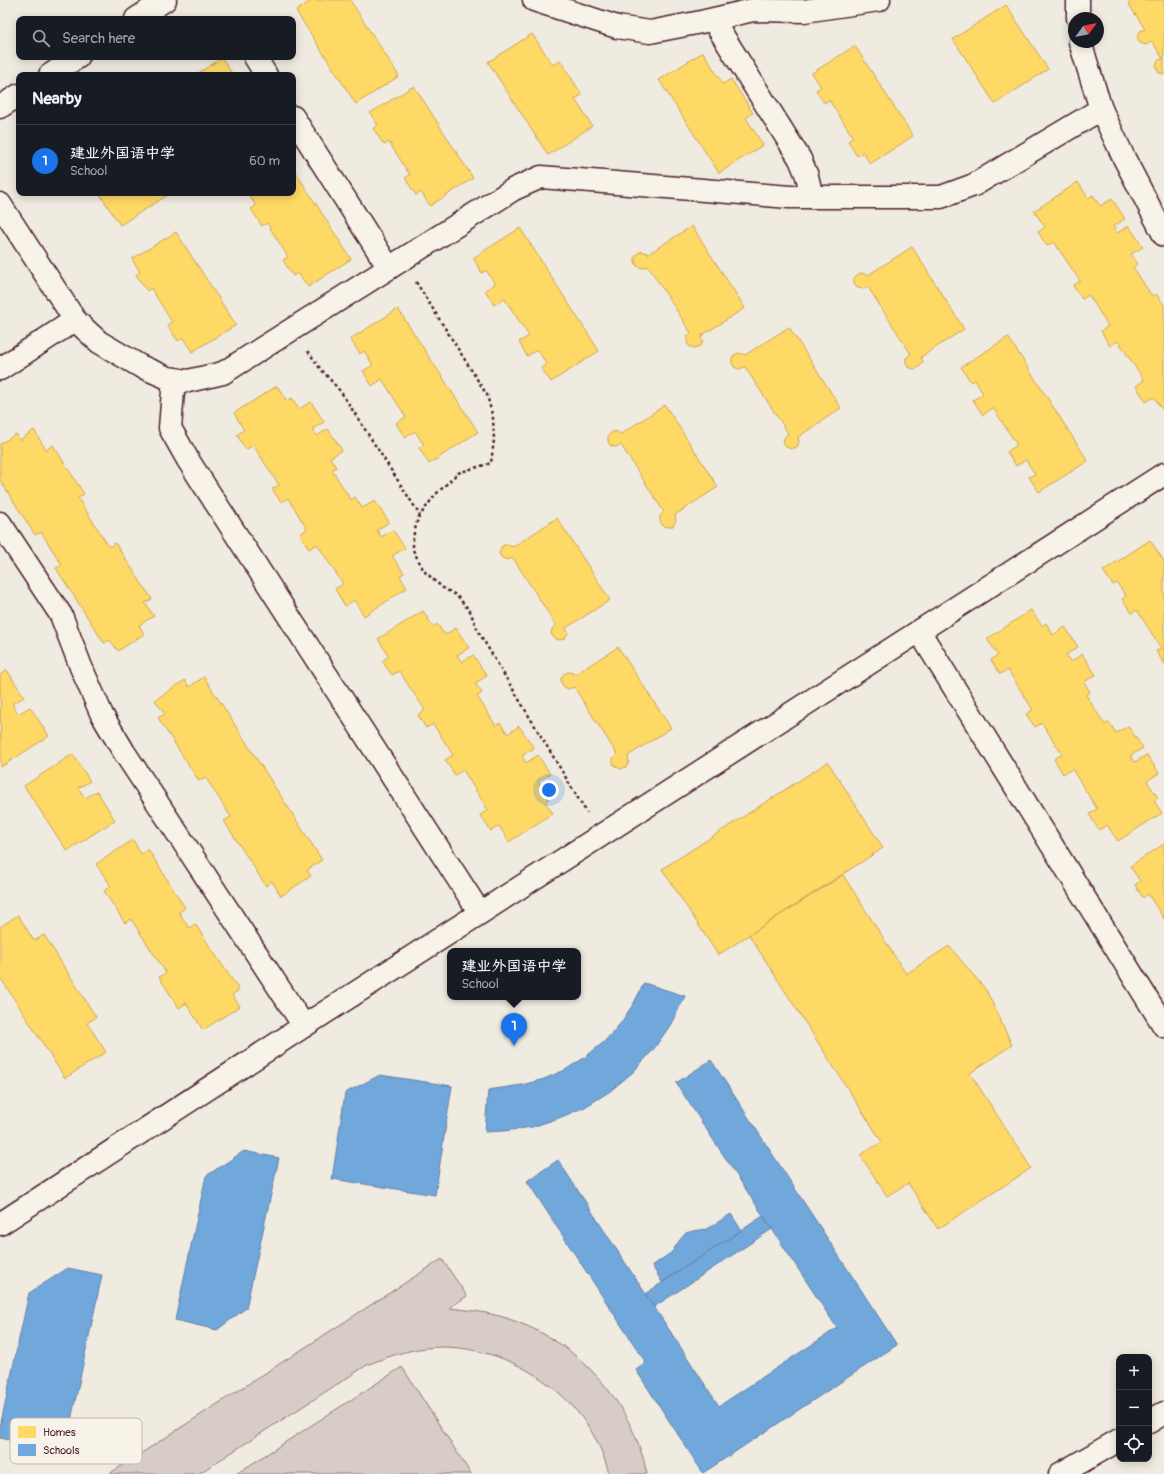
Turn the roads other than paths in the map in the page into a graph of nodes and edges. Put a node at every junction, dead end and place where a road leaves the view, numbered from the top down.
1 (166, 0) edge
2 (534, 0) edge
3 (879, 0) edge
4 (1078, 0) edge
5 (773, 5) edge
6 (1078, 12) edge
7 (141, 16) edge
8 (713, 20) junction
9 (1082, 48) edge
10 (73, 60) edge
11 (257, 60) edge
12 (55, 72) edge
13 (264, 72) edge
14 (16, 97) edge
15 (0, 107) edge
16 (1101, 109) junction
17 (296, 121) edge
18 (812, 197) junction
19 (0, 204) edge
20 (1164, 234) edge
21 (396, 264) junction
22 (75, 320) junction
23 (0, 369) edge
24 (174, 379) junction
25 (1164, 474) edge
26 (0, 523) edge
27 (919, 631) junction
28 (480, 913) junction
29 (304, 1026) junction
30 (1164, 1026) edge
31 (0, 1224) edge
32 (1164, 1413) edge
33 (1152, 1420) edge
34 (1116, 1442) edge
35 (1060, 1474) edge

1 - 7 street
2 - 8 street
3 - 5 street
4 - 6 street
5 - 8 street
8 - 18 street
9 - 16 street
10 - 12 street
11 - 13 street
14 - 15 street
16 - 18 street
16 - 20 street
17 - 21 street
18 - 21 street
19 - 22 street
21 - 24 street
22 - 23 street
22 - 24 street
24 - 28 street
25 - 27 street
26 - 29 street
27 - 28 street
27 - 30 street
28 - 29 street
29 - 31 street
32 - 33 street
34 - 35 street

